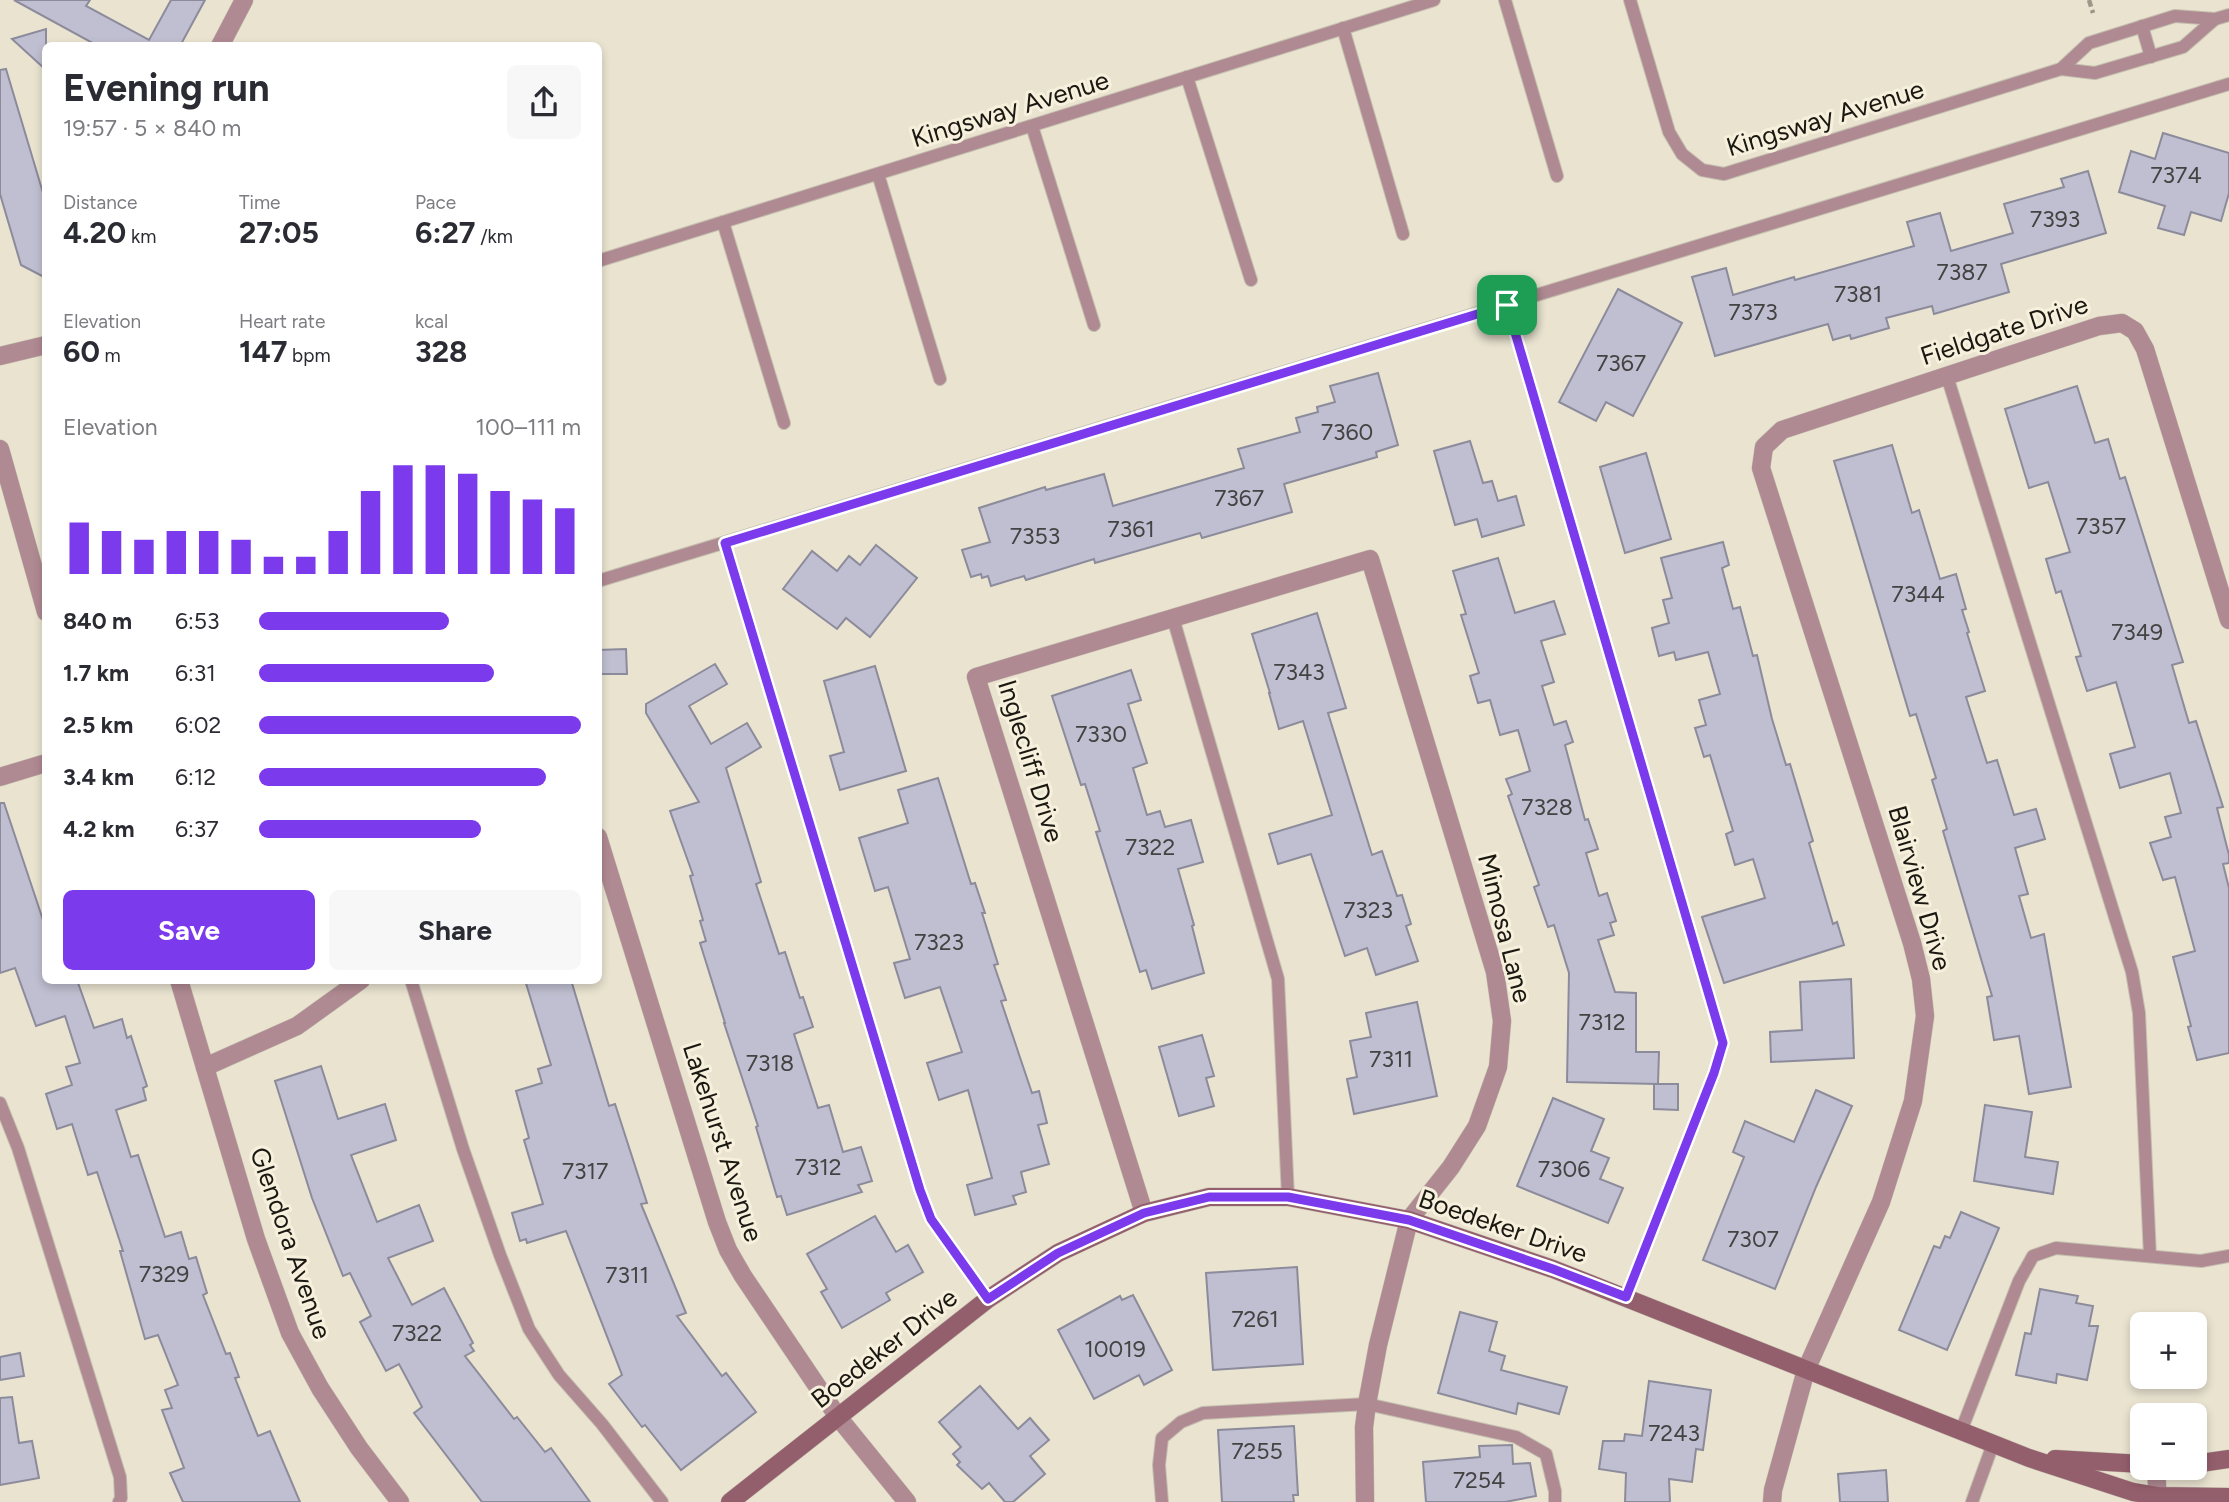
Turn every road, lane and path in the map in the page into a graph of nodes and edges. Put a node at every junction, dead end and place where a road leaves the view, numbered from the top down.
1 (244, 0) edge
2 (1434, 0) edge
3 (1505, 0) edge
4 (1630, 0) edge
5 (2089, 0) edge
6 (2093, 13) dead end
7 (2229, 15) edge
8 (2215, 19) junction
9 (2142, 26) junction
10 (1343, 28) junction
11 (222, 42) edge
12 (2151, 57) junction
13 (2061, 69) junction
14 (1187, 77) junction
15 (2229, 84) edge
16 (1032, 126) junction
17 (878, 174) junction
18 (1557, 176) dead end
19 (723, 222) junction
20 (1403, 234) dead end
21 (602, 260) edge
22 (1251, 280) dead end
23 (1507, 305) junction
24 (1094, 325) dead end
25 (42, 346) edge
26 (0, 356) edge
27 (1947, 376) junction
28 (940, 379) dead end
29 (784, 423) dead end
30 (1764, 447) joint
31 (0, 449) edge
32 (725, 543) junction
33 (1370, 559) joint
34 (602, 580) edge
35 (42, 598) edge
36 (1173, 618) junction
37 (2229, 620) edge
38 (42, 764) edge
39 (0, 777) edge
40 (602, 850) edge
41 (179, 984) edge
42 (355, 984) edge
43 (412, 984) edge
44 (205, 1067) junction
45 (0, 1103) edge
46 (1288, 1197) junction
47 (1144, 1213) junction
48 (1409, 1220) junction
49 (2150, 1256) junction
50 (2229, 1256) edge
51 (1626, 1297) junction
52 (988, 1299) junction
53 (1806, 1370) junction
54 (1367, 1404) junction
55 (838, 1416) junction
56 (1961, 1431) junction
57 (1993, 1444) junction
58 (2029, 1458) junction
59 (2229, 1459) edge
60 (2130, 1463) edge
61 (2207, 1463) edge
62 (2157, 1480) edge
63 (2229, 1497) edge
64 (2158, 1499) edge
65 (118, 1502) edge
66 (400, 1502) edge
67 (662, 1502) edge
68 (730, 1502) edge
69 (907, 1502) edge
70 (1162, 1502) edge
71 (1365, 1502) edge
72 (1555, 1502) edge
73 (1772, 1502) edge
74 (1972, 1502) edge

1 - 11 street
2 - 10 lane, Kingsway Avenue
3 - 18 lane
4 - 13 lane, Kingsway Avenue
5 - 6 path
7 - 8 lane, Kingsway Avenue
8 - 9 lane, Kingsway Avenue
8 - 12 lane, Kingsway Avenue
9 - 12 lane
9 - 13 lane, Kingsway Avenue
10 - 14 lane, Kingsway Avenue
10 - 20 lane
12 - 13 lane, Kingsway Avenue
14 - 16 lane, Kingsway Avenue
14 - 22 lane
15 - 23 lane
16 - 17 lane, Kingsway Avenue
16 - 24 lane
17 - 19 lane, Kingsway Avenue
17 - 28 lane
19 - 21 lane, Kingsway Avenue
19 - 29 lane
23 - 32 lane
23 - 51 lane
25 - 26 street
27 - 30 street, Fieldgate Drive
27 - 37 street, Fieldgate Drive
27 - 49 lane
30 - 53 street, Blairview Drive
31 - 35 street
32 - 34 lane
32 - 52 lane
33 - 36 street, Inglecliff Drive
33 - 48 street, Mimosa Lane
36 - 46 lane
36 - 47 street, Inglecliff Drive
38 - 39 street
40 - 55 street, Lakehurst Avenue
41 - 44 street, Glendora Avenue
42 - 44 street
43 - 67 lane
44 - 66 street, Glendora Avenue
45 - 65 lane
46 - 47 street, Boedeker Drive
46 - 48 street, Boedeker Drive
47 - 52 street, Boedeker Drive
48 - 51 street, Boedeker Drive
48 - 54 street, Mimosa Lane
49 - 50 lane
49 - 56 lane
51 - 53 street, Boedeker Drive
52 - 55 street, Boedeker Drive
53 - 56 street, Boedeker Drive
53 - 73 street, Blairview Drive
54 - 70 lane
54 - 71 street, Mimosa Lane
54 - 72 lane
55 - 68 street, Boedeker Drive
55 - 69 street, Lakehurst Avenue
56 - 57 street, Boedeker Drive
57 - 58 street, Boedeker Drive
57 - 74 lane
58 - 60 street, Boedeker Drive
58 - 64 street, Boedeker Drive
59 - 61 street
62 - 64 street
63 - 64 street, Boedeker Drive

